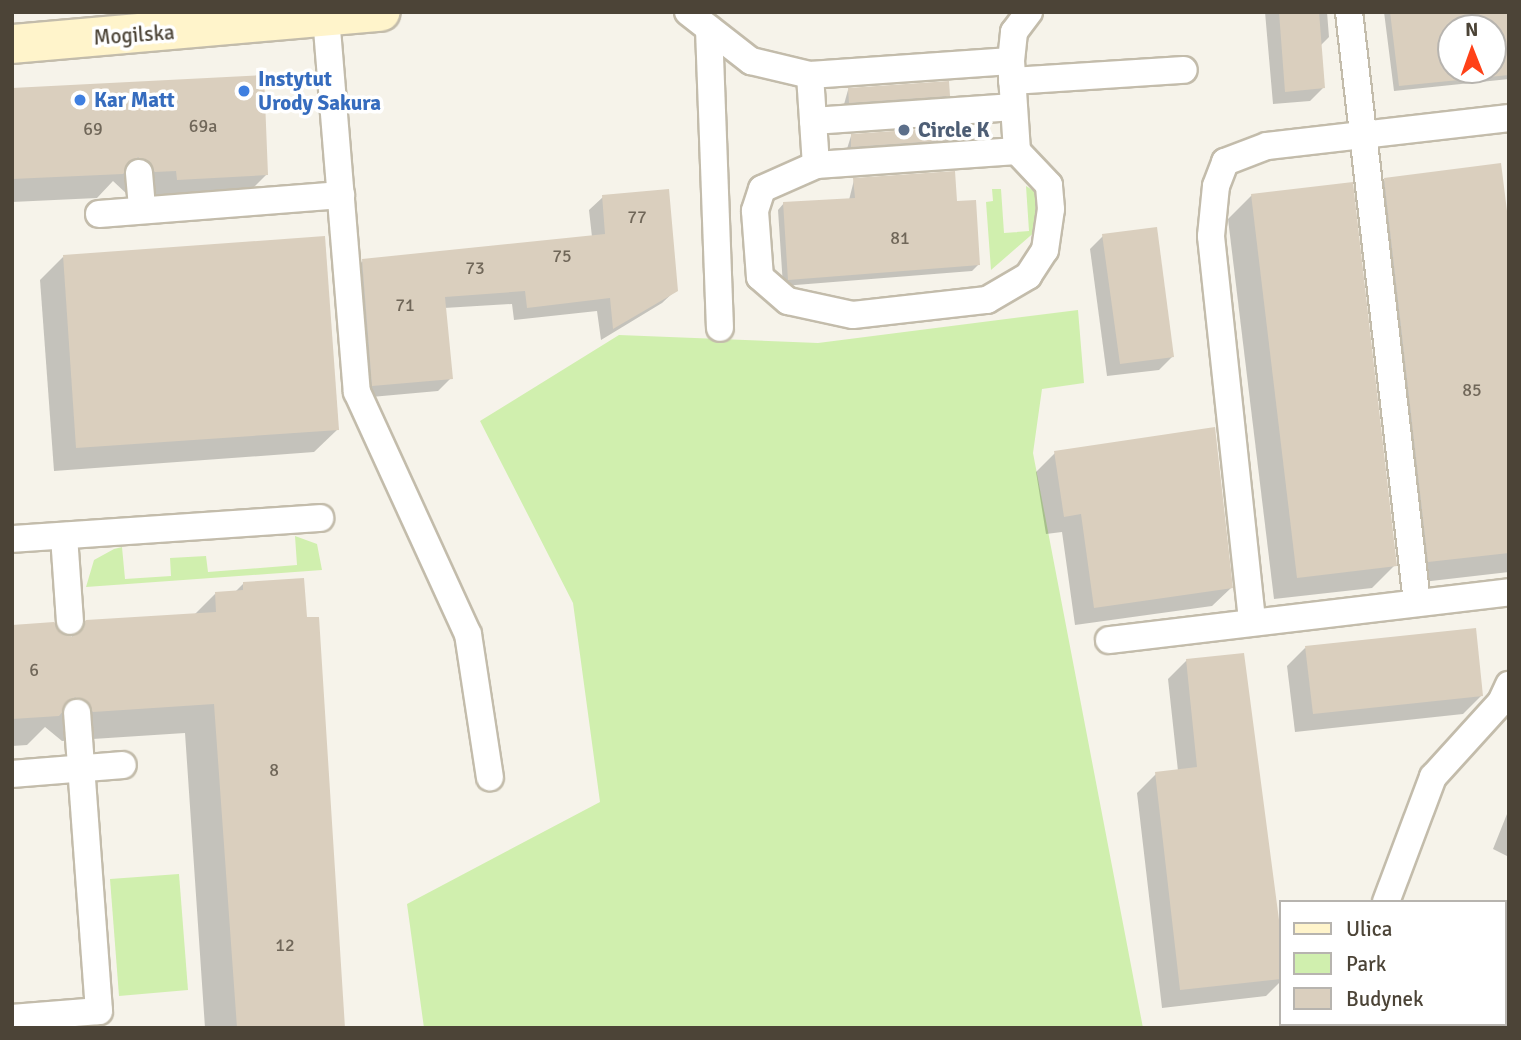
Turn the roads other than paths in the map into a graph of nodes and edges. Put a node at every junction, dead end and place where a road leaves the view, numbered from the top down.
1 (381, 12) edge
2 (688, 12) edge
3 (1029, 12) edge
4 (1349, 12) edge
5 (326, 17) junction
6 (709, 29) junction
7 (12, 44) edge
8 (1184, 70) dead end
9 (810, 75) junction
10 (1012, 83) junction
11 (1509, 118) edge
12 (813, 121) junction
13 (1359, 137) junction
14 (1017, 151) junction
15 (816, 165) junction
16 (139, 173) dead end
17 (341, 195) junction
18 (142, 210) junction
19 (99, 214) dead end
20 (720, 328) dead end
21 (320, 518) dead end
22 (64, 536) junction
23 (12, 539) edge
24 (1509, 592) edge
25 (1417, 602) junction
26 (1252, 620) junction
27 (71, 621) dead end
28 (1109, 640) dead end
29 (1509, 685) edge
30 (78, 713) dead end
31 (123, 765) dead end
32 (81, 769) junction
33 (12, 774) edge
34 (490, 777) dead end
35 (1387, 900) edge
36 (12, 1018) edge

1 - 5 main road, Mogilska
2 - 6 lane
3 - 10 lane
4 - 13 lane
5 - 7 main road, Mogilska
5 - 17 lane
6 - 9 lane
6 - 20 lane
8 - 10 lane
9 - 10 lane
9 - 12 lane
10 - 12 lane
10 - 14 lane
11 - 13 lane
12 - 15 lane
13 - 25 lane
13 - 26 lane
14 - 15 lane
14 - 15 lane
16 - 18 lane
17 - 18 lane
17 - 34 lane
18 - 19 lane
21 - 22 lane
22 - 23 lane
22 - 27 lane
24 - 25 lane
25 - 26 lane
26 - 28 lane
29 - 35 lane
30 - 32 lane
31 - 32 lane
32 - 33 lane
32 - 36 lane

